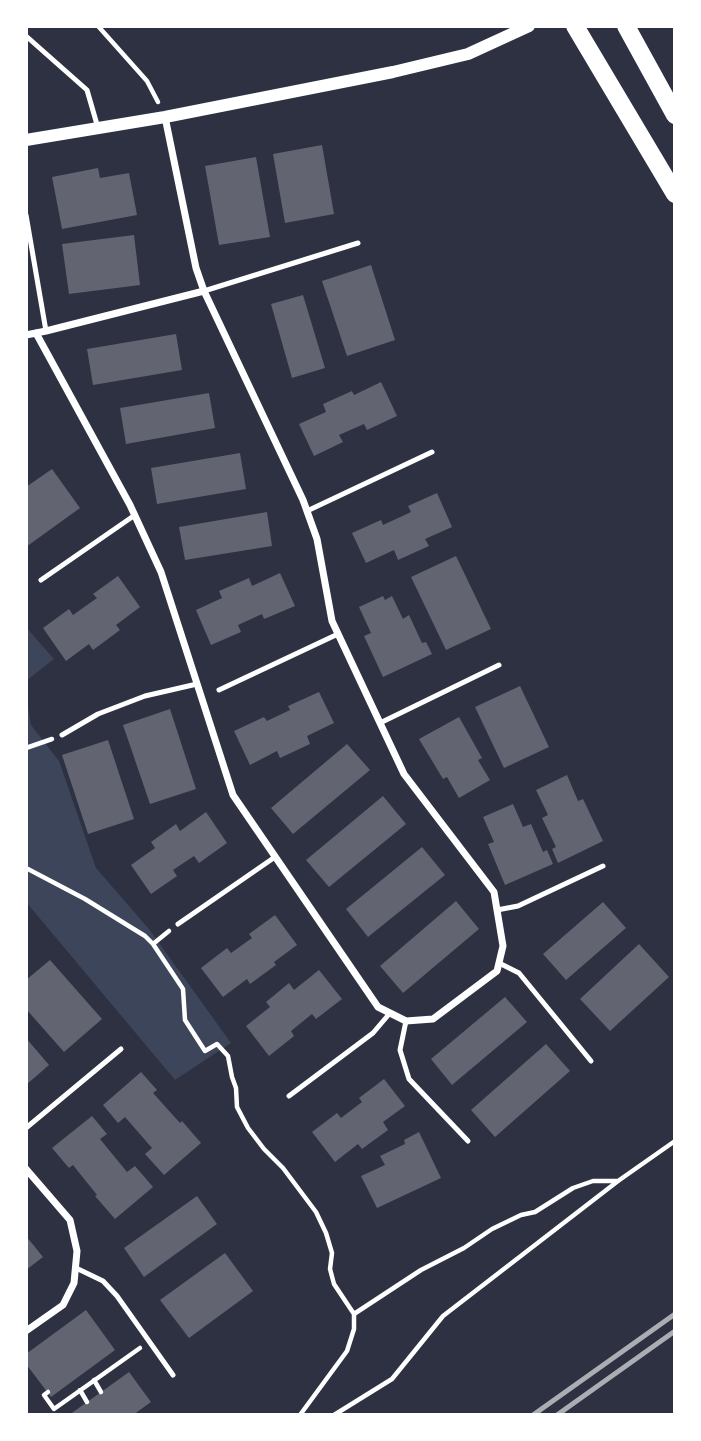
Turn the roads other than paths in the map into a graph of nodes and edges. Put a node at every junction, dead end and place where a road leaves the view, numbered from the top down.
1 (529, 26) edge
2 (576, 26) edge
3 (626, 26) edge
4 (26, 36) edge
5 (675, 115) edge
6 (165, 117) junction
7 (99, 128) junction
8 (26, 140) edge
9 (675, 194) edge
10 (26, 215) edge
11 (358, 243) dead end
12 (204, 291) junction
13 (46, 331) junction
14 (36, 333) junction
15 (26, 334) edge
16 (432, 452) dead end
17 (307, 511) junction
18 (135, 515) junction
19 (41, 580) dead end
20 (338, 634) junction
21 (499, 665) dead end
22 (197, 684) junction
23 (219, 690) dead end
24 (380, 723) junction
25 (62, 735) road end
26 (275, 857) junction
27 (603, 866) dead end
28 (497, 909) junction
29 (178, 924) dead end
30 (498, 967) junction
31 (390, 1013) junction
32 (406, 1021) junction
33 (121, 1049) dead end
34 (591, 1061) dead end
35 (289, 1096) dead end
36 (26, 1128) edge
37 (468, 1140) dead end
38 (26, 1169) edge
39 (76, 1268) junction
40 (26, 1331) edge
41 (173, 1376) dead end

1 - 6 street
2 - 9 main road
3 - 5 main road
4 - 7 lane
6 - 7 street
6 - 12 street
7 - 8 street
10 - 13 lane
11 - 12 lane
12 - 13 street
12 - 17 street
13 - 14 street
14 - 15 street
14 - 18 street
16 - 17 lane
17 - 20 street
18 - 19 lane
18 - 22 street
20 - 23 lane
20 - 24 street
21 - 24 lane
22 - 25 lane
22 - 26 street
24 - 28 street
26 - 29 lane
26 - 31 street
27 - 28 lane
28 - 30 street
30 - 32 street
30 - 34 lane
31 - 32 street
31 - 35 lane
32 - 37 lane
33 - 36 lane
38 - 39 street
39 - 40 street
39 - 41 lane

